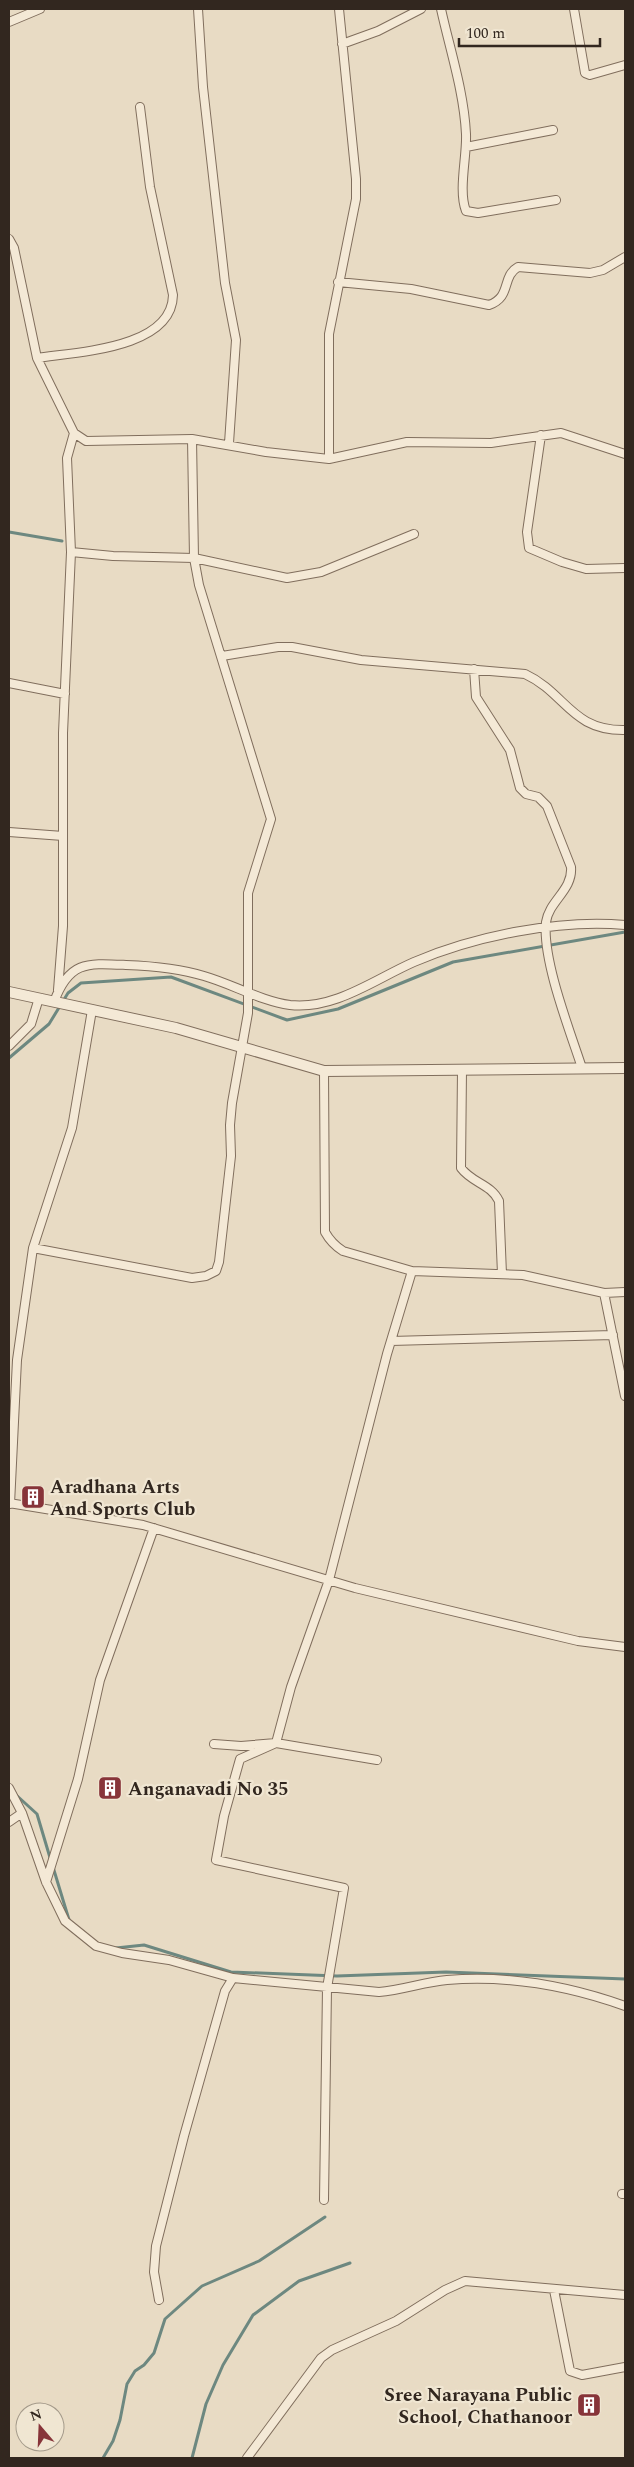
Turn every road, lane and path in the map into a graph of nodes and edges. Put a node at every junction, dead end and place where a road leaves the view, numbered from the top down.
1 (40, 9) edge
2 (198, 9) edge
3 (339, 9) edge
4 (421, 9) edge
5 (441, 9) edge
6 (574, 9) edge
7 (9, 22) edge
8 (342, 44) junction
9 (625, 65) edge
10 (140, 108) dead end
11 (553, 130) dead end
12 (466, 147) junction
13 (556, 200) dead end
14 (9, 238) edge
15 (625, 257) edge
16 (338, 282) junction
17 (36, 358) junction
18 (74, 433) junction
19 (541, 435) junction
20 (192, 438) junction
21 (229, 443) junction
22 (625, 454) edge
23 (329, 459) junction
24 (414, 534) dead end
25 (71, 552) junction
26 (194, 558) junction
27 (625, 568) edge
28 (222, 656) junction
29 (474, 669) junction
30 (9, 683) edge
31 (65, 694) junction
32 (625, 730) edge
33 (9, 832) edge
34 (63, 836) junction
35 (625, 925) edge
36 (546, 930) junction
37 (9, 992) edge
38 (249, 994) junction
39 (40, 998) junction
40 (56, 999) junction
41 (92, 1010) junction
42 (9, 1046) edge
43 (243, 1048) junction
44 (582, 1068) junction
45 (625, 1068) edge
46 (462, 1070) junction
47 (324, 1071) junction
48 (33, 1248) junction
49 (412, 1270) junction
50 (502, 1274) junction
51 (625, 1292) edge
52 (604, 1293) junction
53 (613, 1335) junction
54 (391, 1341) junction
55 (625, 1396) edge
56 (9, 1504) edge
57 (154, 1528) junction
58 (329, 1580) junction
59 (625, 1647) edge
60 (276, 1743) junction
61 (214, 1744) dead end
62 (377, 1760) dead end
63 (9, 1788) edge
64 (22, 1813) junction
65 (9, 1822) edge
66 (46, 1882) junction
67 (233, 1978) junction
68 (327, 1988) junction
69 (625, 2006) edge
70 (324, 2200) dead end
71 (554, 2290) junction
72 (625, 2295) edge
73 (159, 2300) dead end
74 (625, 2367) edge
75 (248, 2458) edge

1 - 7 street
2 - 21 street
3 - 8 street
4 - 8 street
5 - 12 street
6 - 9 street
8 - 16 street
10 - 17 street
11 - 12 street
12 - 13 street
14 - 17 street
15 - 16 street
16 - 23 street
17 - 18 street
18 - 20 street
18 - 25 street
19 - 22 street
19 - 23 street
19 - 27 street
20 - 21 street
20 - 26 street
21 - 23 street
24 - 26 street
25 - 26 street
25 - 31 street
26 - 28 street
28 - 29 street
28 - 38 street
29 - 32 street
29 - 36 street
30 - 31 street
31 - 34 street
33 - 34 street
34 - 40 street
35 - 36 street
36 - 38 street
36 - 44 street
37 - 39 street
38 - 40 street
38 - 43 street
39 - 40 street
39 - 42 street
40 - 41 street
41 - 43 street
41 - 48 street
43 - 47 street
43 - 48 street
44 - 45 street
44 - 46 street
46 - 47 street
46 - 50 street
47 - 49 street
48 - 56 street
49 - 50 street
49 - 54 street
50 - 52 street
51 - 52 street
52 - 53 street
53 - 54 street
53 - 55 street
54 - 58 street
56 - 57 street
57 - 58 street
57 - 66 street
58 - 59 street
58 - 60 street
60 - 61 street
60 - 62 street
60 - 68 street
63 - 64 street
64 - 65 street
64 - 66 street
66 - 67 street
67 - 68 street
67 - 73 street
68 - 69 street
68 - 70 street
71 - 72 street
71 - 74 street
71 - 75 street

